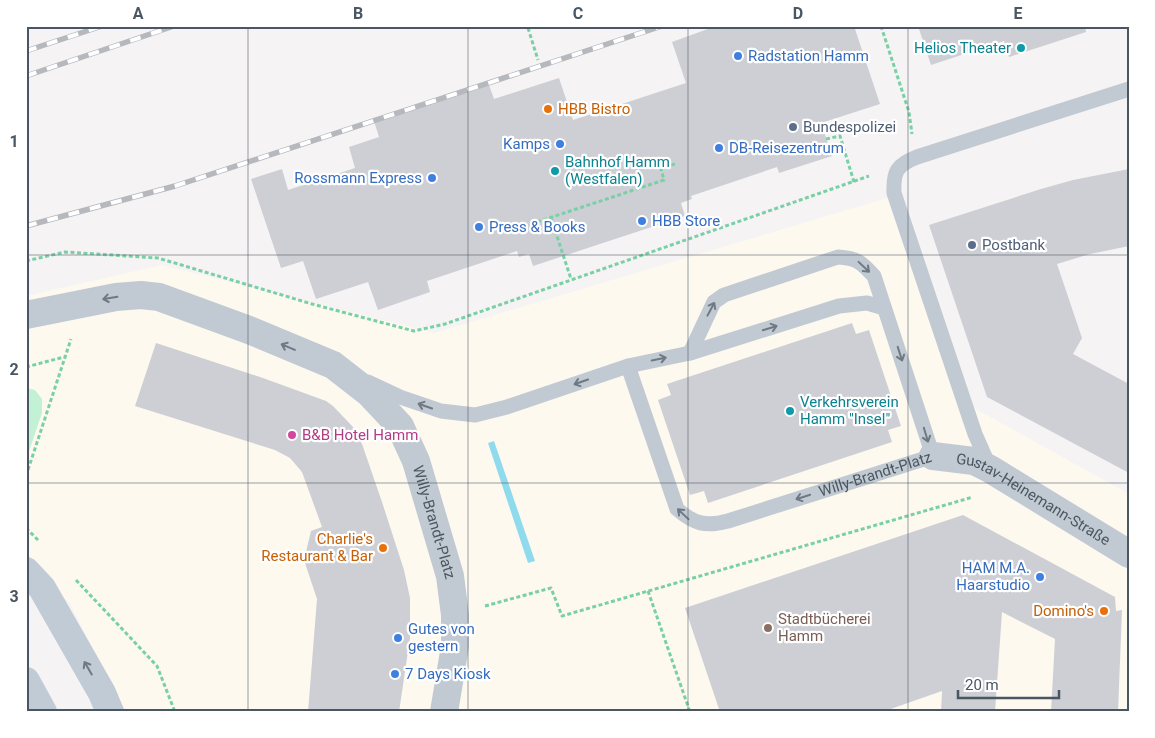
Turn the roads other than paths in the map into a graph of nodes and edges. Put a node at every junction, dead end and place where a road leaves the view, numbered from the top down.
1 (1129, 89) edge
2 (884, 308) junction
3 (26, 315) edge
4 (690, 353) junction
5 (333, 365) junction
6 (628, 366) junction
7 (933, 456) junction
8 (990, 469) junction
9 (1129, 554) edge
10 (26, 571) edge
11 (26, 681) edge
12 (43, 712) edge
13 (110, 712) edge
14 (444, 712) edge

1 - 8 lane
4 -> 2 lane, Willy-Brandt-Platz
4 -> 2 lane
2 -> 7 lane, Willy-Brandt-Platz
5 -> 3 street, Willy-Brandt-Platz
6 -> 4 lane, Willy-Brandt-Platz
6 -> 5 lane, Willy-Brandt-Platz
5 - 14 street, Willy-Brandt-Platz
7 -> 6 lane, Willy-Brandt-Platz
7 - 8 street, Gustav-Heinemann-Straße
8 - 9 street, Gustav-Heinemann-Straße
13 -> 10 main road
11 - 12 main road

